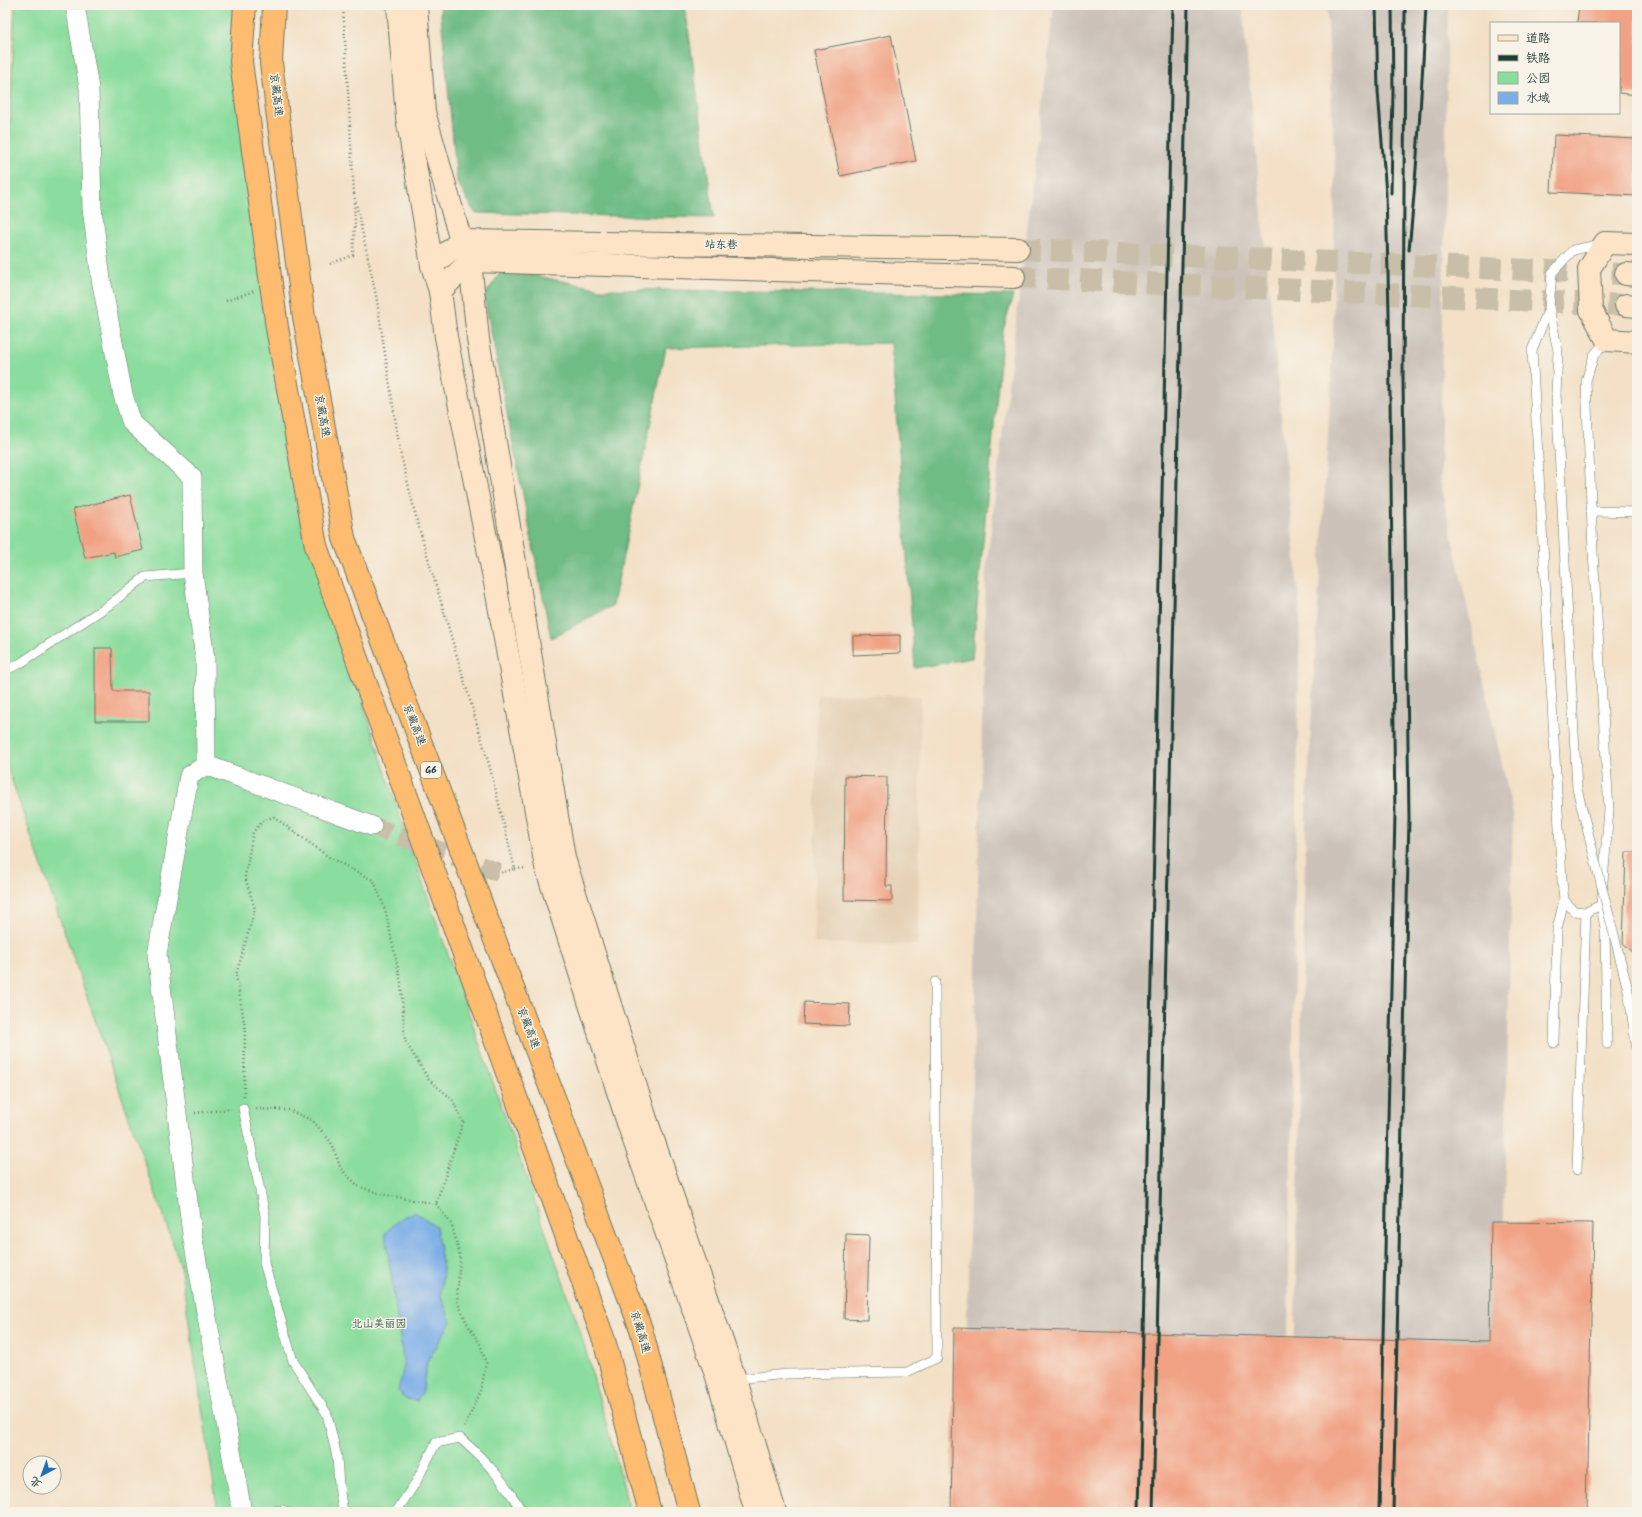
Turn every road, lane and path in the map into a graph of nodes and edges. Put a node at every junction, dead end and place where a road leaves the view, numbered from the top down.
1 (75, 5) edge
2 (245, 5) edge
3 (274, 5) edge
4 (343, 5) edge
5 (398, 5) edge
6 (416, 5) edge
7 (354, 194) junction
8 (461, 241) junction
9 (1605, 243) junction
10 (1637, 244) edge
11 (1018, 249) tunnel mouth
12 (470, 261) junction
13 (330, 264) dead end
14 (432, 265) junction
15 (1014, 277) tunnel mouth
16 (260, 289) dead end
17 (440, 291) junction
18 (226, 301) dead end
19 (1549, 308) junction
20 (1607, 340) junction
21 (1637, 342) edge
22 (1592, 511) junction
23 (1637, 512) edge
24 (194, 573) junction
25 (5, 670) edge
26 (206, 765) junction
27 (372, 826) tunnel mouth
28 (500, 873) dead end
29 (1564, 900) junction
30 (1601, 905) junction
31 (1586, 912) junction
32 (935, 982) dead end
33 (1554, 1043) dead end
34 (1607, 1044) dead end
35 (1637, 1050) edge
36 (243, 1108) junction
37 (177, 1116) junction
38 (1578, 1170) dead end
39 (436, 1204) junction
40 (735, 1379) junction
41 (460, 1438) junction
42 (242, 1512) edge
43 (264, 1512) edge
44 (289, 1512) edge
45 (343, 1512) edge
46 (396, 1512) edge
47 (522, 1512) edge
48 (650, 1512) edge
49 (689, 1512) edge
50 (756, 1512) edge
51 (775, 1512) edge

1 - 24 street
2 - 48 highway
3 - 49 highway, 京藏高速 / G6
4 - 7 path
5 - 14 main road
6 - 8 main road
7 - 13 path
7 - 28 path
8 - 11 main road, 站东巷
8 - 12 main road
8 - 14 main road
9 - 10 main road
9 - 19 lane
9 - 20 main road
12 - 15 main road, 站东巷
12 - 17 main road
12 - 40 main road
14 - 17 main road
16 - 18 path
17 - 50 main road
19 - 29 lane
19 - 35 lane, bridge
20 - 21 main road
20 - 22 lane
22 - 23 lane
22 - 30 lane
24 - 25 lane
24 - 26 street
26 - 27 street
26 - 37 street
29 - 31 lane
29 - 33 lane
30 - 31 lane
30 - 34 lane
31 - 38 lane
32 - 40 lane
36 - 37 path
36 - 39 path
36 - 39 path
36 - 45 lane
37 - 42 street
39 - 41 path
40 - 51 main road
41 - 46 lane
41 - 47 lane
43 - 44 lane

